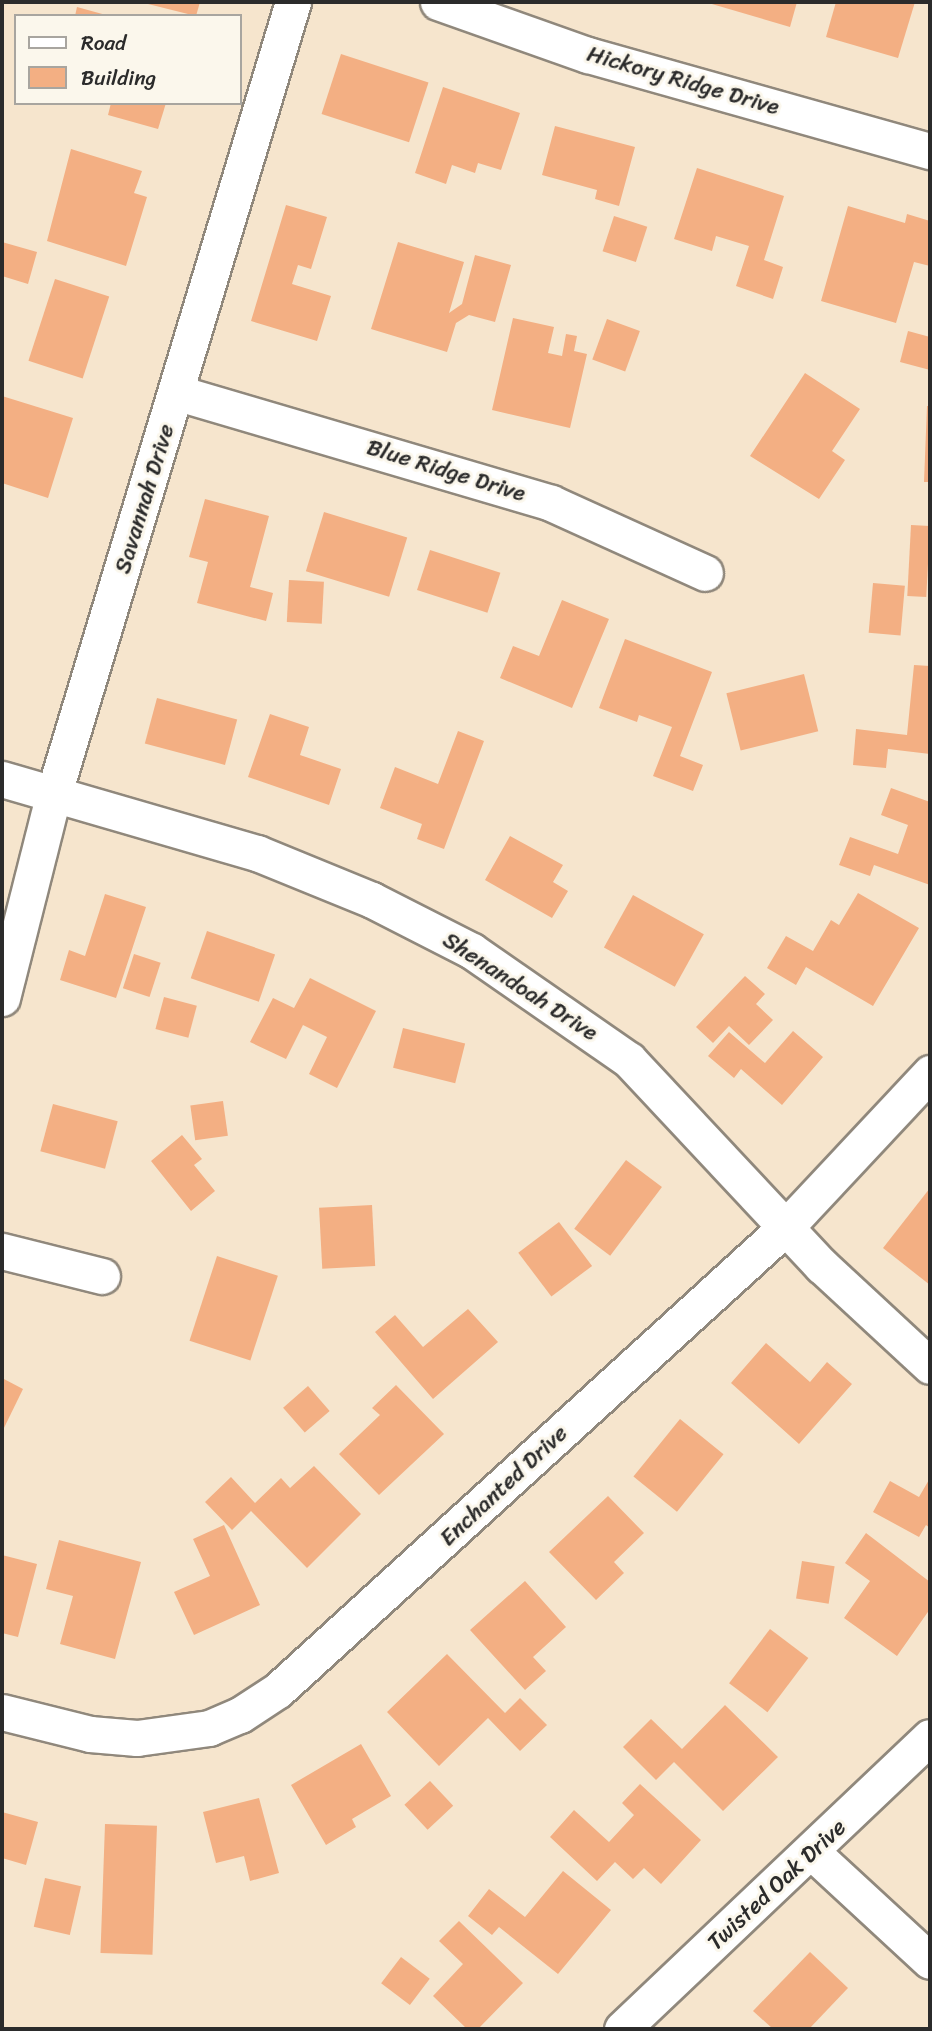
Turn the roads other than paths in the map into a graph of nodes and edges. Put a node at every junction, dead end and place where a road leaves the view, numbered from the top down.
1 (293, 2) edge
2 (438, 2) edge
3 (930, 151) edge
4 (178, 393) junction
5 (705, 573) dead end
6 (2, 779) edge
7 (54, 793) junction
8 (2, 998) edge
9 (930, 1073) edge
10 (786, 1227) junction
11 (2, 1251) edge
12 (102, 1276) dead end
13 (930, 1366) edge
14 (2, 1712) edge
15 (930, 1737) edge
16 (813, 1853) junction
17 (930, 1961) edge
18 (622, 2029) edge

1 - 4 street, Savannah Drive
2 - 3 street, Hickory Ridge Drive
4 - 5 street, Blue Ridge Drive
4 - 7 street, Savannah Drive
6 - 7 street, Shenandoah Drive
7 - 8 street, Savannah Drive
7 - 10 street, Shenandoah Drive
9 - 10 street, Enchanted Drive
10 - 13 street, Shenandoah Drive
10 - 14 street, Enchanted Drive
11 - 12 street
15 - 16 street, Twisted Oak Drive
16 - 17 street
16 - 18 street, Twisted Oak Drive

